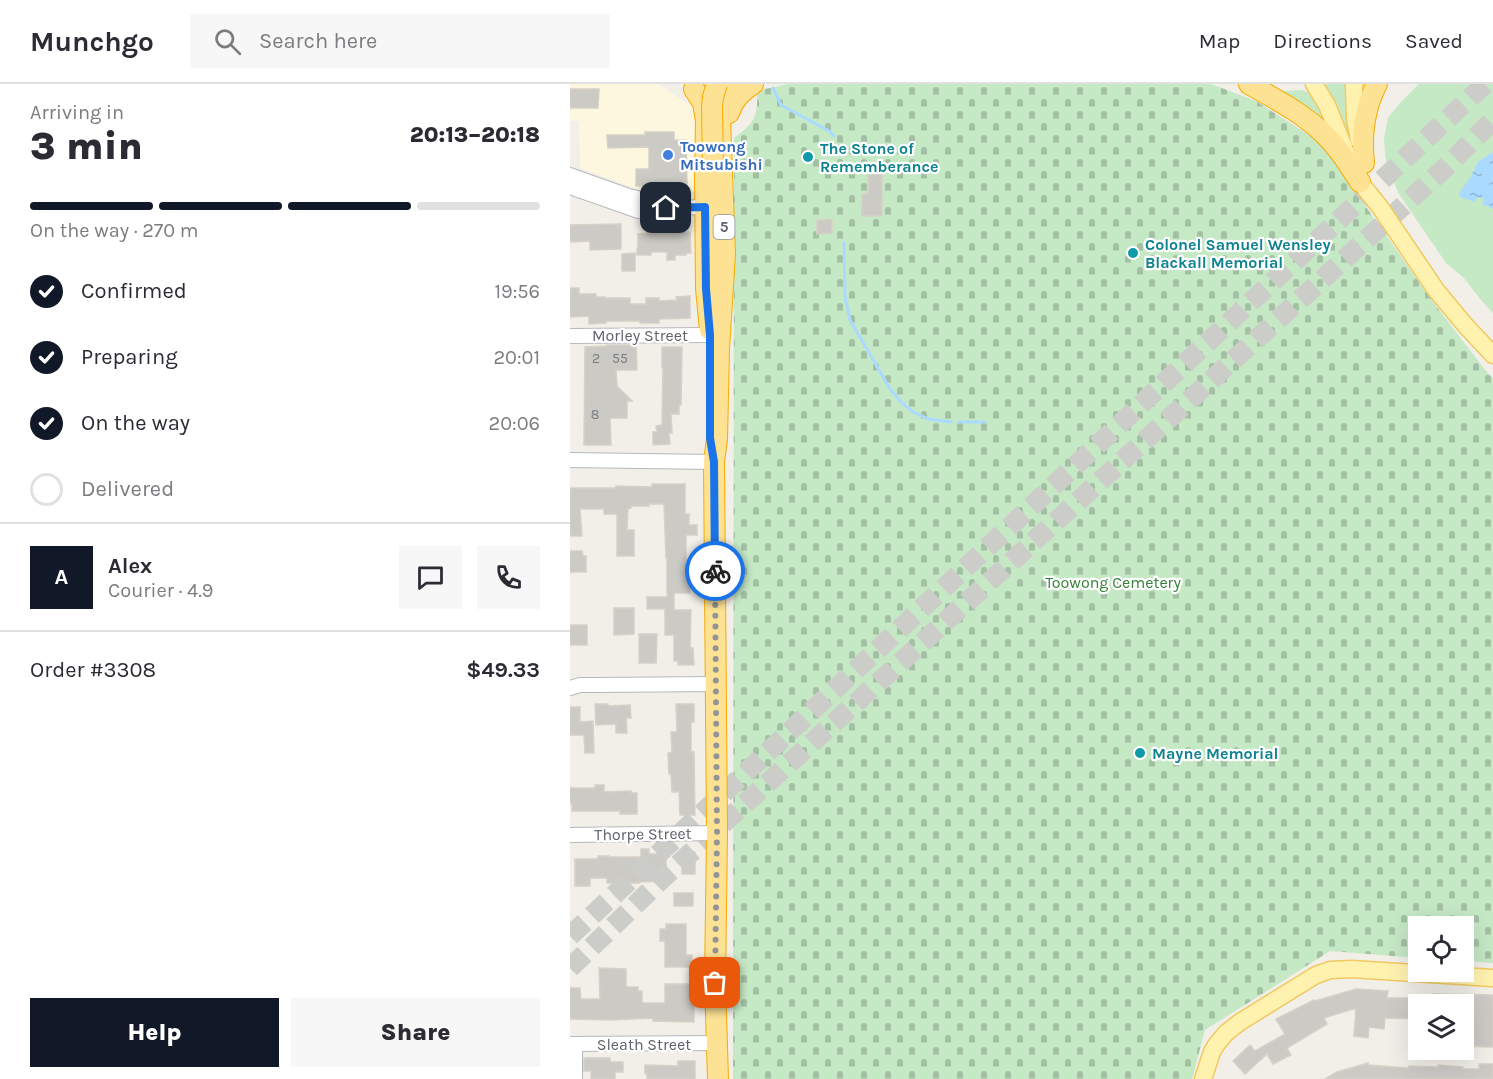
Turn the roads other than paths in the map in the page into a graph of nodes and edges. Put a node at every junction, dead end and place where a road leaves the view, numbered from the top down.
1 (717, 84) edge
2 (731, 84) edge
3 (753, 84) edge
4 (1249, 84) edge
5 (1314, 84) edge
6 (1354, 84) edge
7 (1377, 84) edge
8 (687, 86) edge
9 (718, 162) junction
10 (1362, 172) junction
11 (570, 175) edge
12 (570, 187) edge
13 (678, 207) junction
14 (705, 207) junction
15 (710, 335) junction
16 (570, 336) edge
17 (1493, 355) edge
18 (570, 460) edge
19 (714, 462) junction
20 (715, 684) junction
21 (573, 686) edge
22 (717, 833) junction
23 (570, 835) edge
24 (1493, 978) edge
25 (717, 1043) junction
26 (573, 1044) edge
27 (575, 1079) edge
28 (718, 1079) edge
29 (1203, 1079) edge

1 - 9 highway, 5, bridge
2 - 8 highway
2 - 9 highway
3 - 9 highway, 5
4 - 10 highway
5 - 10 main road
6 - 10 main road
7 - 10 highway
8 - 14 highway
9 - 15 highway, 5
9 - 19 highway, 5
10 - 17 main road
11 - 13 street
12 - 13 street
13 - 14 street
14 - 15 highway
15 - 16 street, Morley Street
15 - 19 highway, 5
18 - 19 street
19 - 20 highway, 5
20 - 21 street
20 - 22 highway, 5
22 - 23 street, Thorpe Street
22 - 25 highway, 5
24 - 29 main road
25 - 26 street, Sleath Street
25 - 28 highway, 5
26 - 27 street

